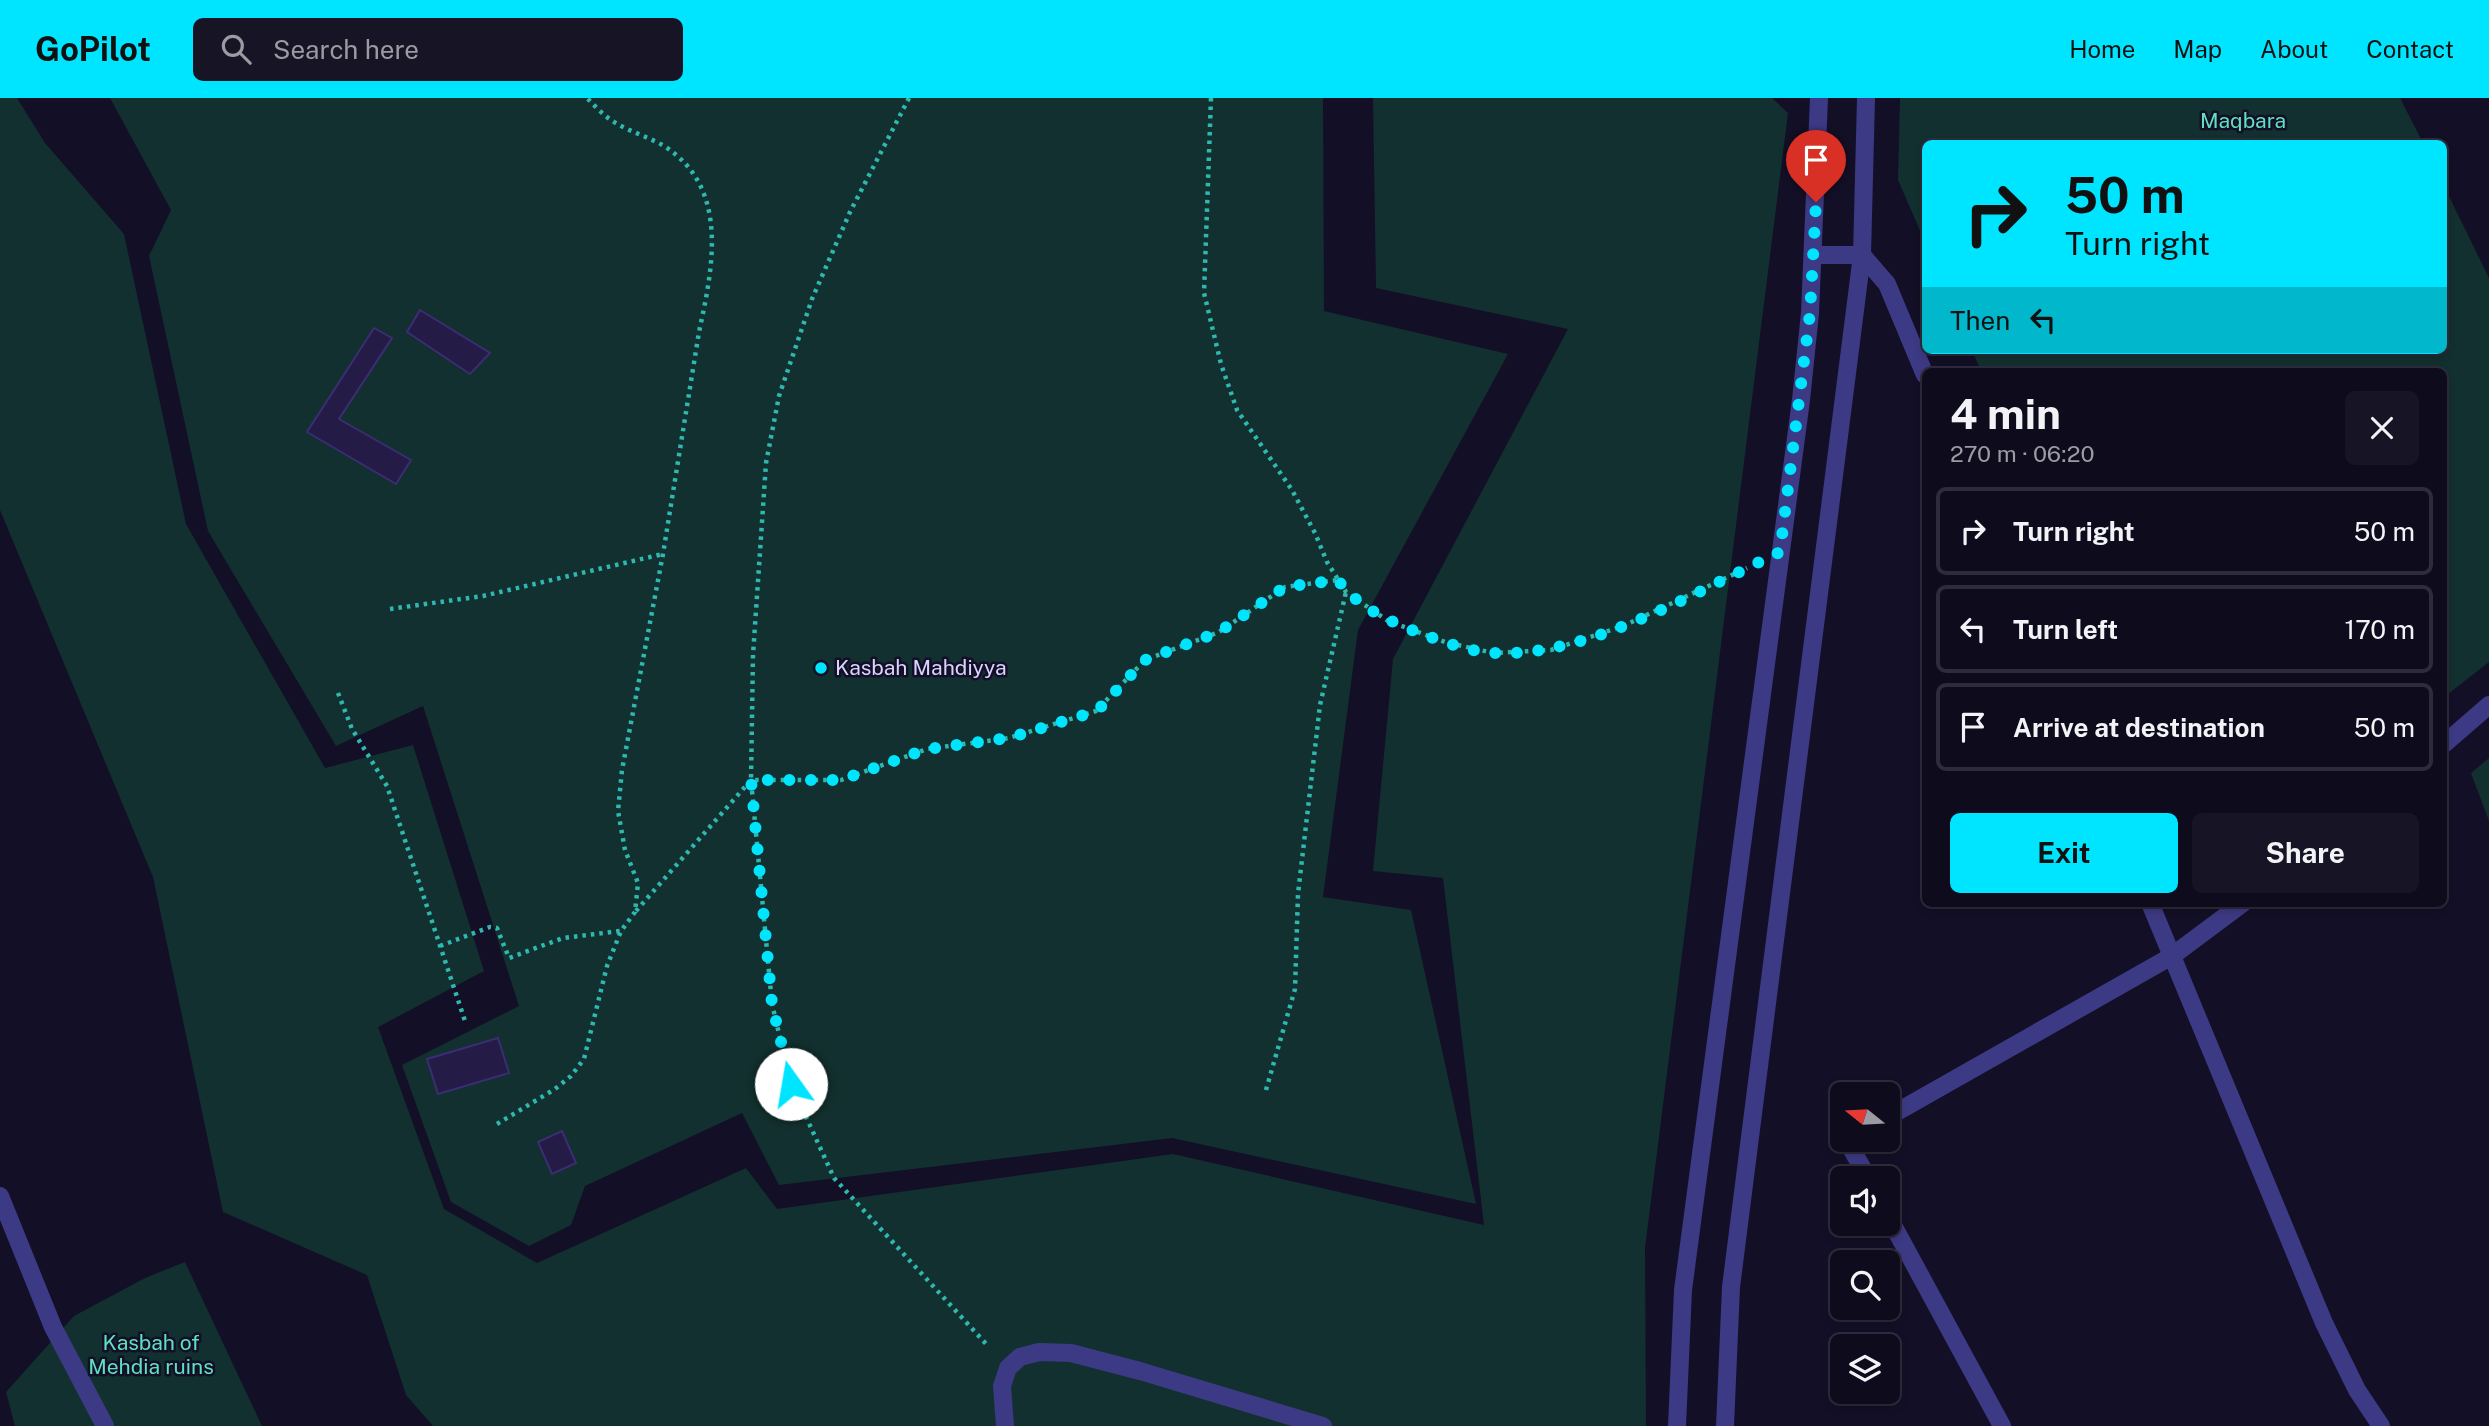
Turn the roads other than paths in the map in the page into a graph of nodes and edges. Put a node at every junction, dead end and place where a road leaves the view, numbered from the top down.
1 (1819, 98) edge
2 (1866, 98) edge
3 (1813, 255) junction
4 (1861, 255) junction
5 (1922, 368) edge
6 (2489, 705) edge
7 (2447, 742) edge
8 (2152, 907) edge
9 (2238, 907) edge
10 (2172, 956) junction
11 (1900, 1110) edge
12 (0, 1196) edge
13 (1899, 1236) edge
14 (105, 1426) edge
15 (1005, 1426) edge
16 (1322, 1426) edge
17 (1677, 1426) edge
18 (1725, 1426) edge
19 (2002, 1426) edge
20 (2381, 1426) edge

1 - 3 street
2 - 4 street
3 - 4 street
3 - 17 street
4 - 5 street
4 - 18 street
6 - 7 street
8 - 10 street
9 - 10 street
10 - 11 street
10 - 20 street
12 - 14 street
13 - 19 street
15 - 16 street

